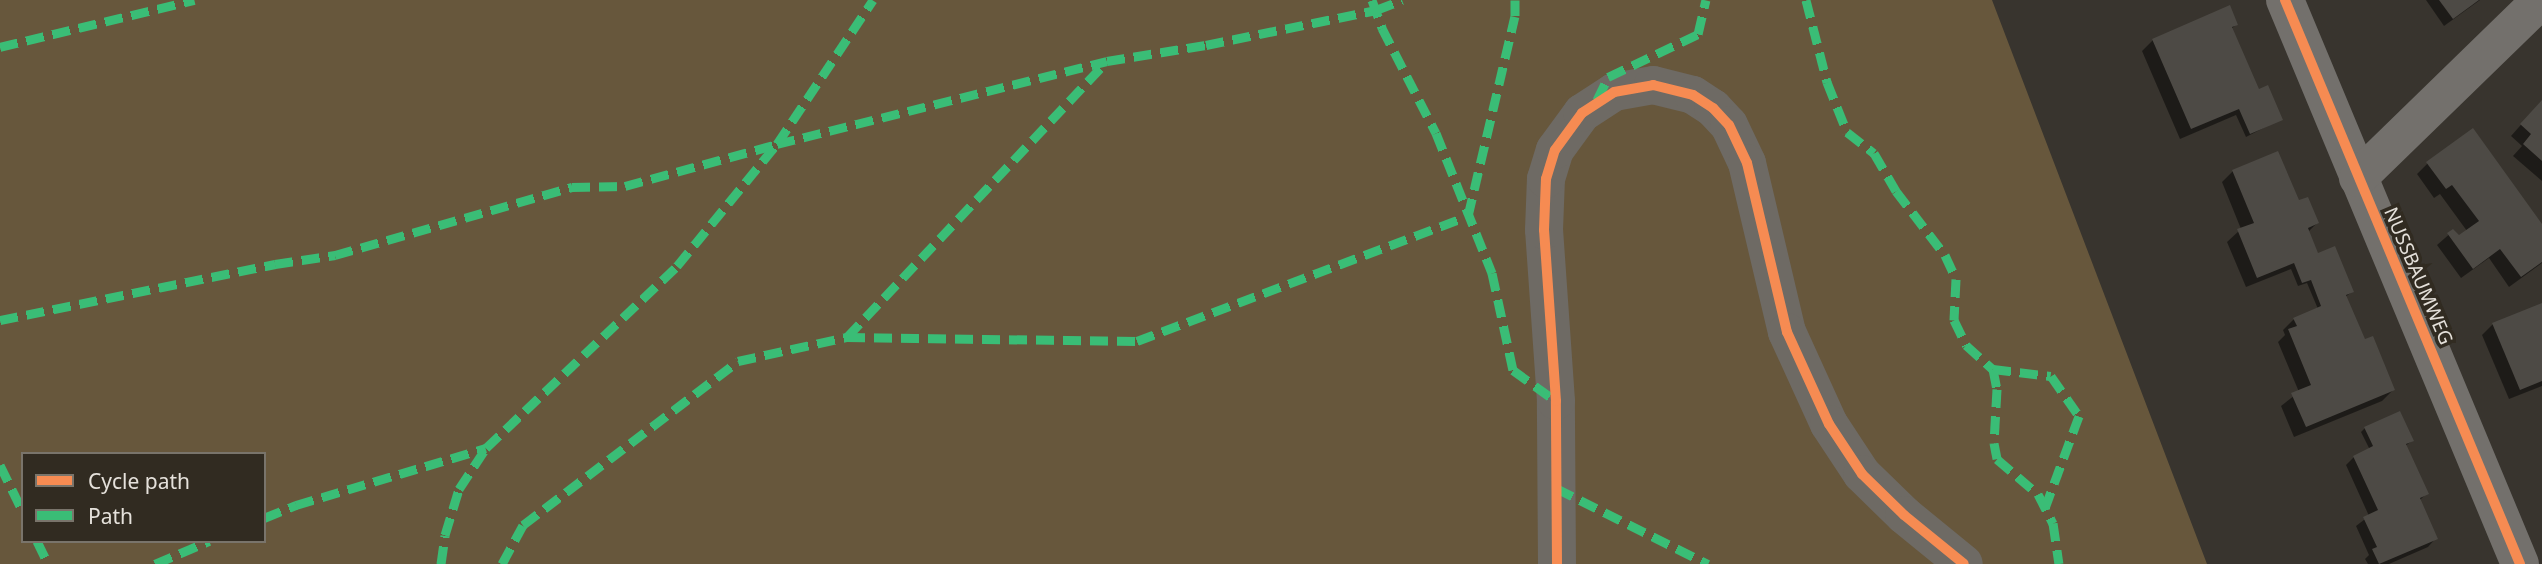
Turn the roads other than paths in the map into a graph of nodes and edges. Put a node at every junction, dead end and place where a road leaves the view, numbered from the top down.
1 (2285, 0) edge
2 (2539, 8) edge
3 (2358, 178) junction
4 (1557, 553) edge
5 (2542, 561) edge
6 (1964, 564) edge
7 (2520, 564) edge
8 (2535, 564) edge

1 - 3 street, NUSSBAUMWEG
2 - 3 street
3 - 7 street, NUSSBAUMWEG
4 - 6 street
5 - 8 street

